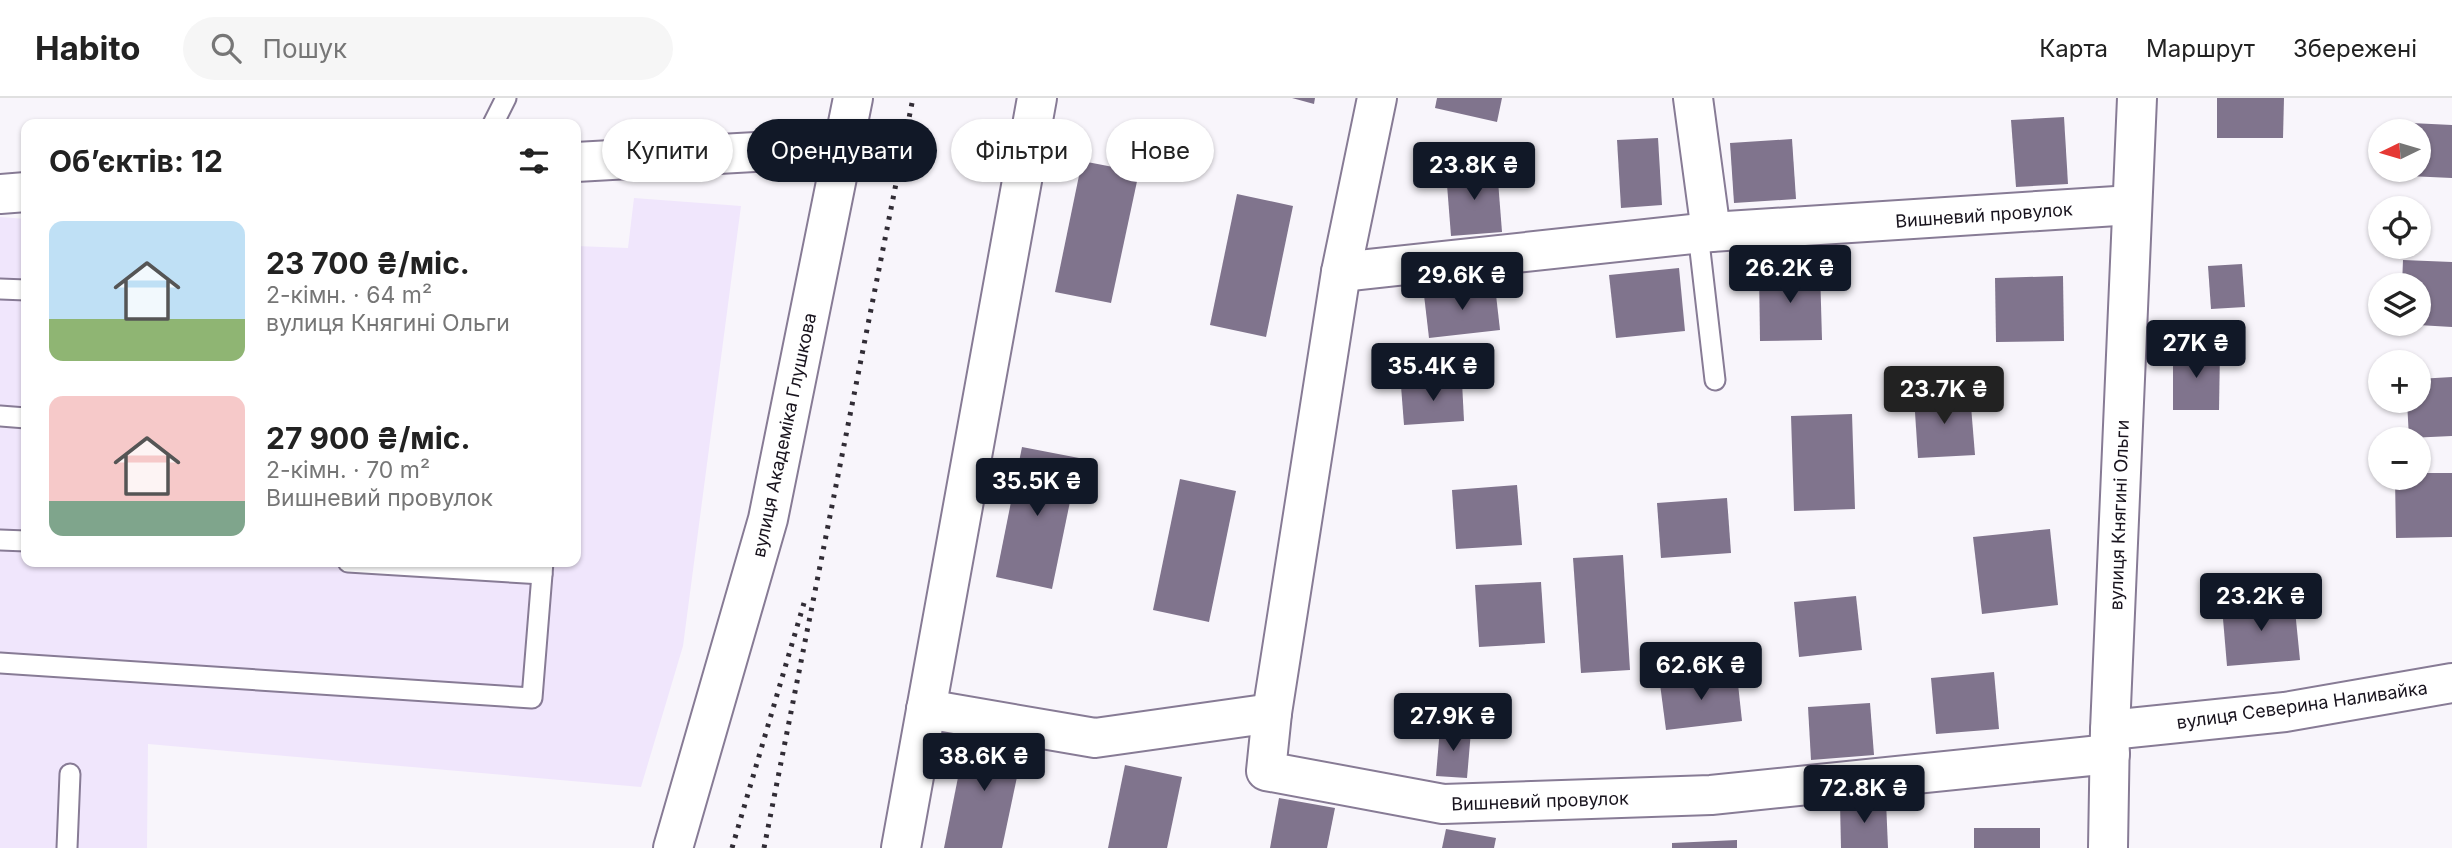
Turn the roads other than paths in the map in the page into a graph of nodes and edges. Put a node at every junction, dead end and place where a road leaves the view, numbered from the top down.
1 (506, 98) edge
2 (853, 98) edge
3 (1037, 98) edge
4 (1377, 98) edge
5 (1693, 98) edge
6 (2137, 98) edge
7 (496, 119) edge
8 (849, 119) edge
9 (747, 152) edge
10 (581, 162) edge
11 (837, 182) edge
12 (21, 192) edge
13 (0, 194) edge
14 (2132, 205) junction
15 (1704, 233) junction
16 (1341, 272) junction
17 (0, 289) edge
18 (21, 290) edge
19 (1715, 380) dead end
20 (0, 416) edge
21 (21, 418) edge
22 (0, 540) edge
23 (21, 541) edge
24 (510, 567) edge
25 (542, 568) edge
26 (0, 663) edge
27 (2452, 683) edge
28 (926, 709) junction
29 (1272, 713) junction
30 (2110, 742) junction
31 (70, 774) dead end
32 (68, 848) edge
33 (673, 848) edge
34 (901, 848) edge
35 (2108, 848) edge

1 - 7 lane
2 - 8 street, вулиця Академіка Глушкова
3 - 28 street
4 - 16 street, Вишневий провулок
5 - 15 street
6 - 14 street, вулиця Княгині Ольги
9 - 10 street
11 - 33 street, вулиця Академіка Глушкова
12 - 13 street
14 - 15 street, Вишневий провулок
14 - 30 street, вулиця Княгині Ольги
15 - 16 street, Вишневий провулок
15 - 19 lane
16 - 29 street, Вишневий провулок
17 - 18 lane
20 - 21 lane
22 - 23 lane
24 - 25 lane
25 - 26 lane
27 - 30 street, вулиця Северина Наливайка
28 - 29 street
28 - 34 street
29 - 30 street, Вишневий провулок
30 - 35 street, вулиця Княгині Ольги
31 - 32 lane

